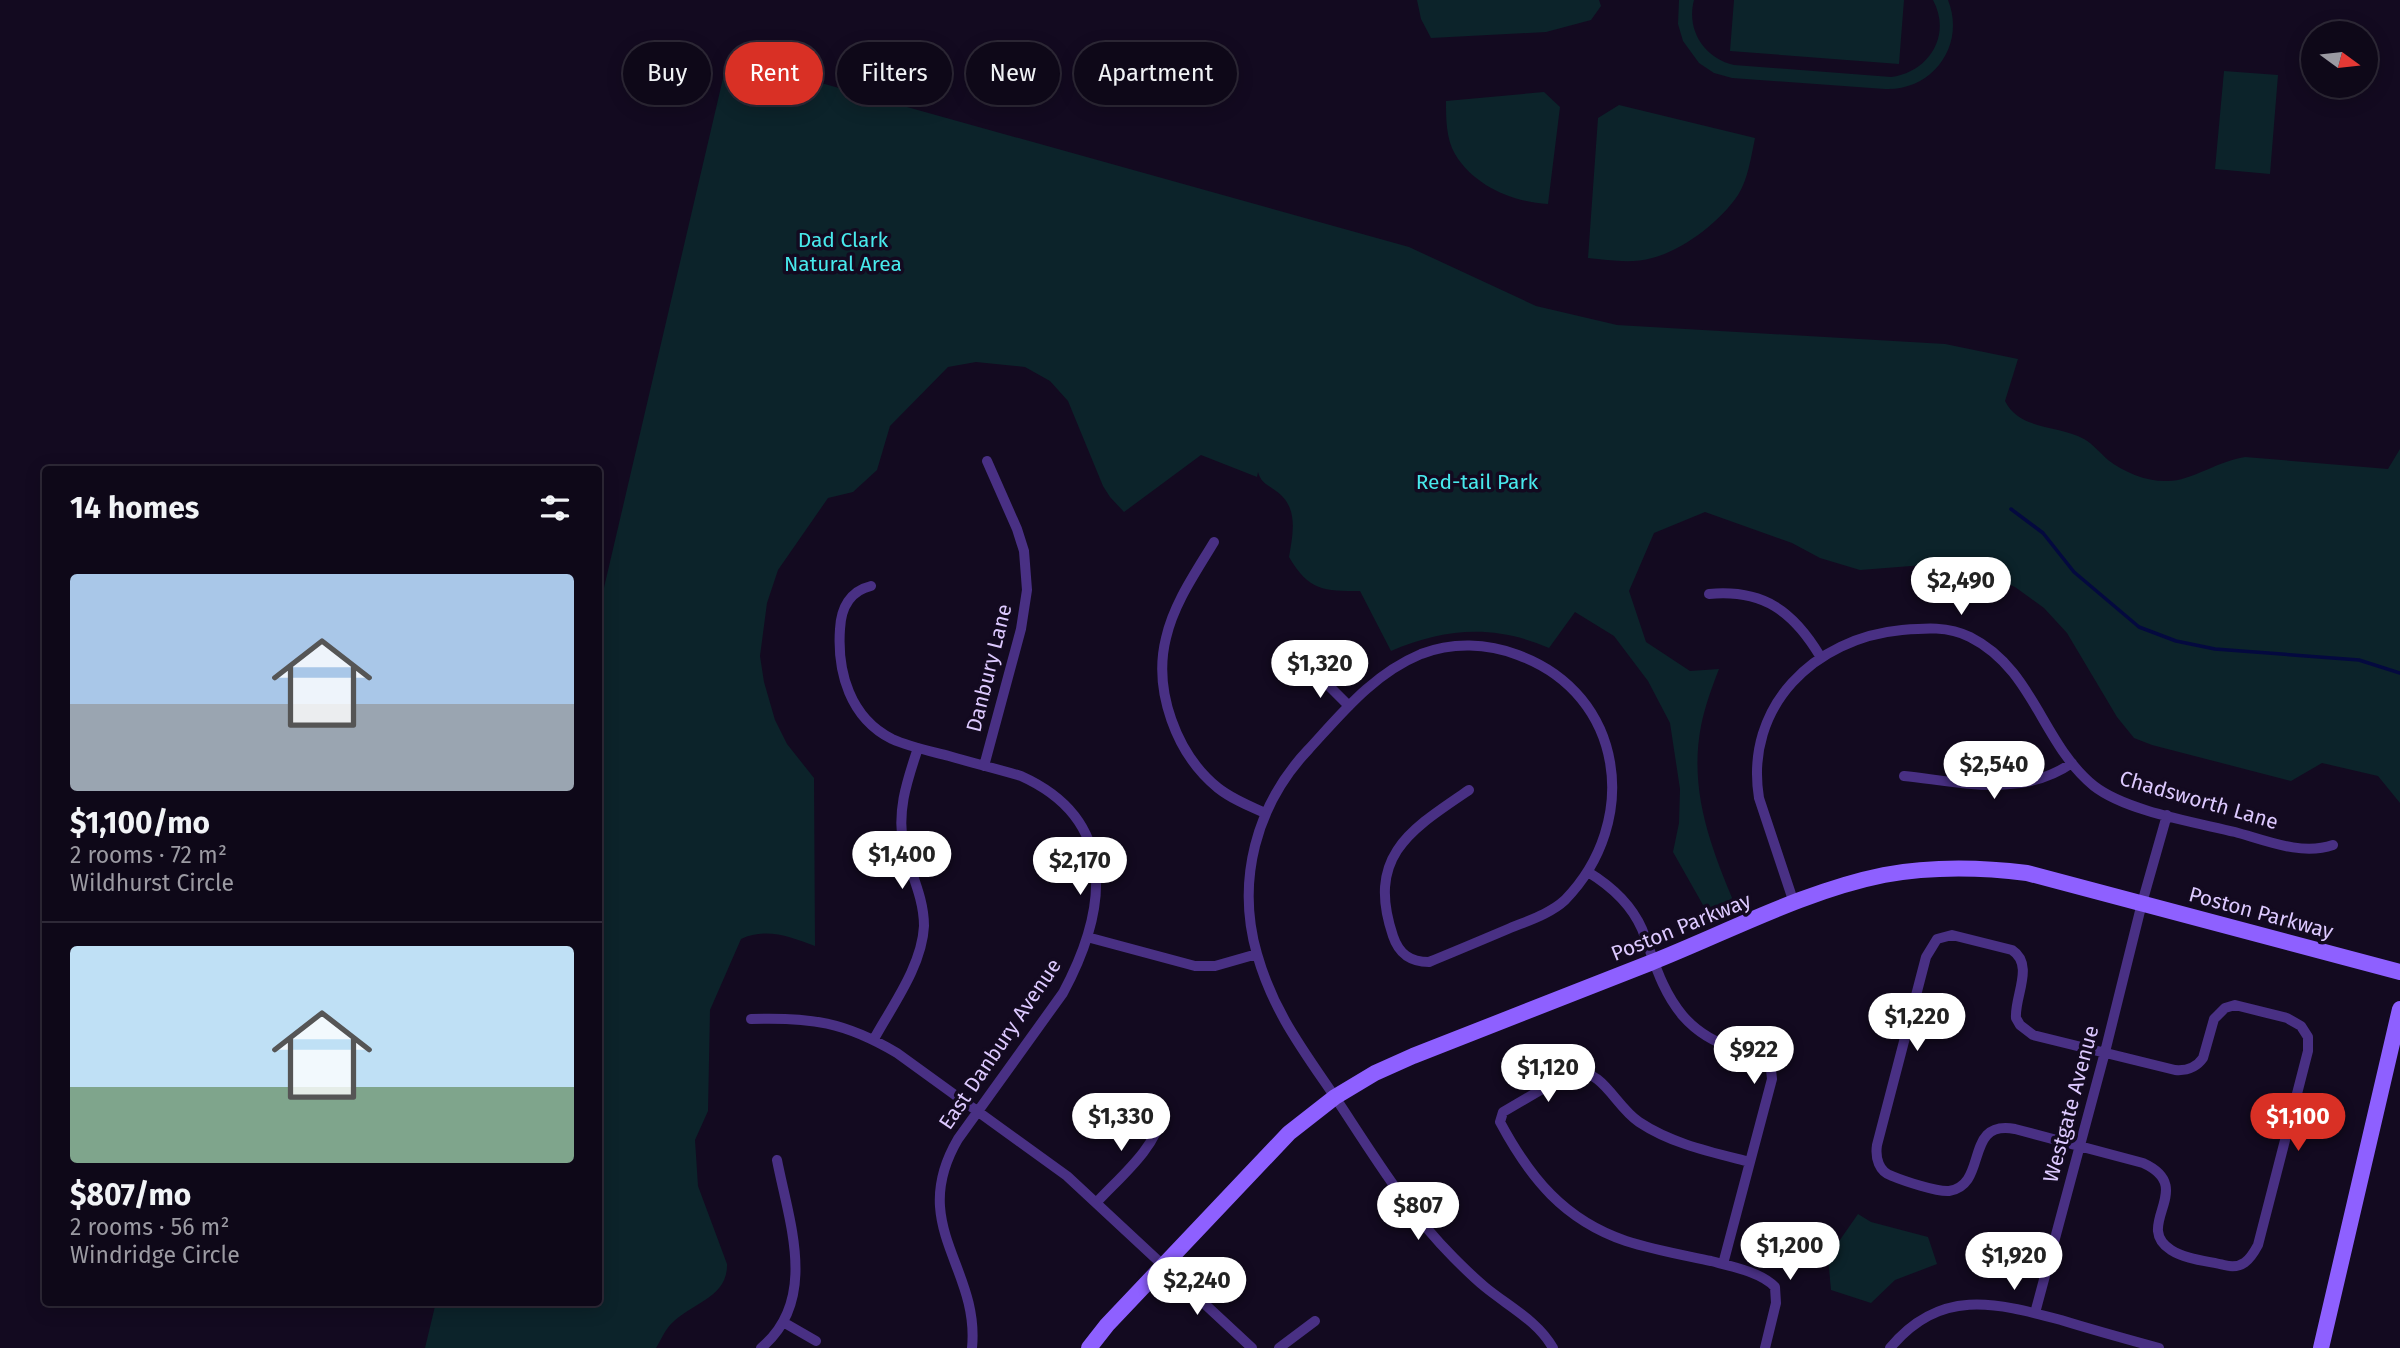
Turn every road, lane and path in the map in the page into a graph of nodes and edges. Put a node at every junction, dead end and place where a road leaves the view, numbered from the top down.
1 (987, 461) dead end
2 (1214, 542) dead end
3 (872, 586) dead end
4 (1709, 594) dead end
5 (1820, 656) junction
6 (1314, 671) dead end
7 (1349, 706) junction
8 (918, 748) junction
9 (2072, 763) junction
10 (984, 766) junction
11 (1904, 776) dead end
12 (1469, 790) dead end
13 (1265, 813) junction
14 (2168, 815) junction
15 (2333, 845) dead end
16 (1588, 872) junction
17 (1794, 903) junction
18 (2142, 903) junction
19 (1087, 937) junction
20 (1257, 954) junction
21 (1652, 962) junction
22 (2400, 972) edge
23 (2400, 1009) edge
24 (751, 1019) dead end
25 (874, 1039) junction
26 (2105, 1052) junction
27 (1335, 1097) junction
28 (978, 1111) junction
29 (1163, 1113) dead end
30 (2080, 1147) junction
31 (777, 1160) dead end
32 (1750, 1162) junction
33 (1097, 1202) junction
34 (1723, 1264) junction
35 (1164, 1265) junction
36 (2035, 1313) junction
37 (1315, 1321) dead end
38 (783, 1322) junction
39 (816, 1341) dead end
40 (761, 1348) edge
41 (972, 1348) edge
42 (1089, 1348) edge
43 (1251, 1348) edge
44 (1279, 1348) edge
45 (1553, 1348) edge
46 (1765, 1348) edge
47 (1890, 1348) edge
48 (2159, 1348) edge
49 (2321, 1348) edge

1 - 10 street, Danbury Lane
2 - 13 street
3 - 8 street, East Danbury Avenue
4 - 5 street
5 - 9 street, Chadsworth Lane
5 - 17 street, Chadsworth Lane
6 - 7 street
7 - 13 street
7 - 16 street
8 - 10 street, East Danbury Avenue
8 - 25 street
9 - 11 street
9 - 14 street, Chadsworth Lane
10 - 19 street, East Danbury Avenue
12 - 16 street
13 - 20 street
14 - 15 street, Chadsworth Lane
14 - 18 street, Westgate Avenue
16 - 21 street
17 - 18 street, Poston Parkway
17 - 21 street, Poston Parkway
18 - 22 street, Poston Parkway
18 - 26 street, Westgate Avenue
19 - 20 street
19 - 28 street, East Danbury Avenue
20 - 27 street
21 - 27 street, Poston Parkway
21 - 32 street
23 - 49 street
24 - 25 street
25 - 28 street
26 - 30 street, Westgate Avenue
26 - 30 street
26 - 30 street
27 - 35 street, Poston Parkway
27 - 45 street
28 - 33 street
28 - 41 street, East Danbury Avenue
29 - 33 street
30 - 36 street, Westgate Avenue
31 - 38 street
32 - 34 street
32 - 34 street
33 - 35 street
34 - 46 street
35 - 42 street, Poston Parkway
35 - 43 street
36 - 47 street
36 - 48 street
37 - 44 street
38 - 39 street
38 - 40 street

